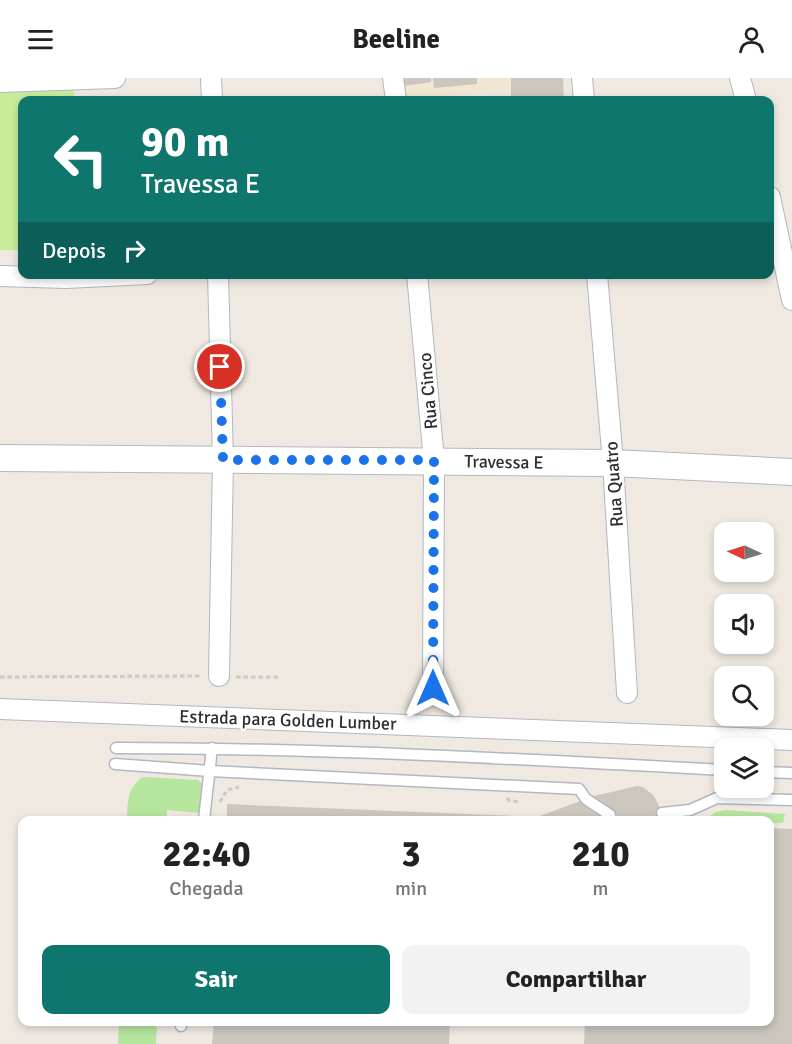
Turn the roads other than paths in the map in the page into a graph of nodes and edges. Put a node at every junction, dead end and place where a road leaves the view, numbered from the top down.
1 (115, 78) edge
2 (211, 78) edge
3 (393, 78) edge
4 (582, 78) edge
5 (740, 78) edge
6 (0, 82) edge
7 (212, 96) edge
8 (395, 96) edge
9 (584, 96) edge
10 (745, 96) edge
11 (774, 212) edge
12 (780, 235) edge
13 (0, 276) edge
14 (18, 277) edge
15 (218, 279) edge
16 (417, 279) edge
17 (597, 279) edge
18 (792, 300) edge
19 (0, 458) edge
20 (223, 460) junction
21 (434, 460) junction
22 (613, 463) junction
23 (792, 472) edge
24 (219, 676) road end
25 (433, 688) dead end
26 (627, 693) dead end
27 (0, 709) edge
28 (792, 740) edge
29 (116, 748) dead end
30 (212, 748) junction
31 (115, 764) dead end
32 (714, 769) edge
33 (210, 771) junction
34 (774, 772) edge
35 (792, 773) edge
36 (792, 800) edge
37 (662, 813) dead end
38 (610, 815) dead end
39 (204, 816) edge

1 - 6 street
2 - 7 street
3 - 8 street
4 - 9 street
5 - 10 street
11 - 12 street
12 - 18 street
13 - 14 street
15 - 20 street
16 - 21 street, Rua Cinco
17 - 22 street, Rua Quatro
19 - 20 street, Travessa E
20 - 21 street, Travessa E
20 - 24 street
21 - 22 street, Travessa E
21 - 25 street, Rua Cinco
22 - 23 street, Travessa E
22 - 26 street, Rua Quatro
27 - 28 street, Estrada para Golden Lumber
29 - 30 lane
30 - 32 lane
30 - 33 lane
31 - 33 lane
33 - 38 lane
33 - 39 lane
34 - 35 lane
36 - 37 lane

